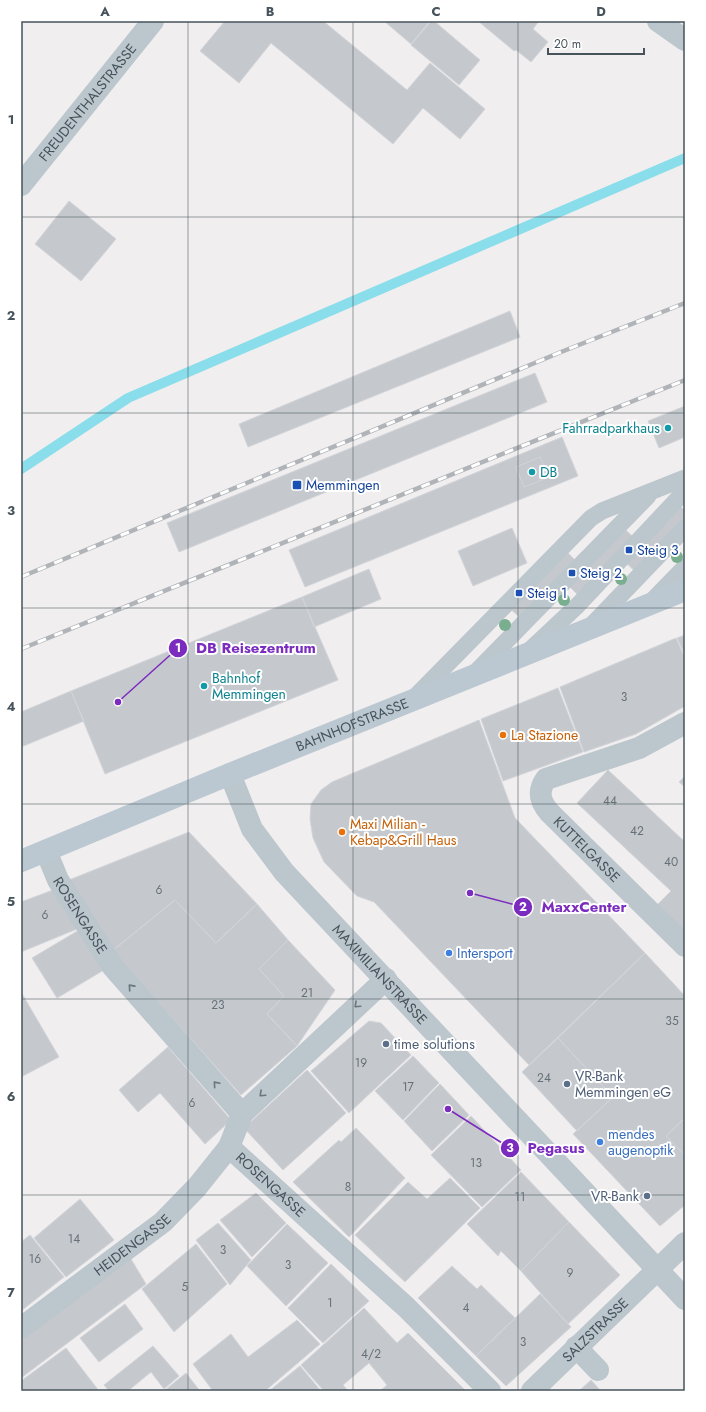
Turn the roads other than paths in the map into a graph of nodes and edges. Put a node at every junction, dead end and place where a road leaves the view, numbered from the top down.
1 (154, 21) edge
2 (658, 21) edge
3 (685, 40) edge
4 (24, 173) edge
5 (685, 478) edge
6 (685, 491) edge
7 (652, 492) junction
8 (685, 528) edge
9 (685, 567) edge
10 (685, 590) edge
11 (648, 605) junction
12 (586, 632) junction
13 (527, 653) junction
14 (472, 676) junction
15 (411, 700) junction
16 (685, 724) edge
17 (230, 774) junction
18 (46, 851) junction
19 (21, 861) edge
20 (685, 946) edge
21 (386, 979) junction
22 (242, 1114) junction
23 (229, 1147) junction
24 (685, 1243) edge
25 (658, 1269) junction
26 (685, 1299) edge
27 (21, 1328) edge
28 (576, 1348) junction
29 (598, 1370) dead end
30 (490, 1391) edge
31 (532, 1391) edge

1 - 4 street, FREUDENTHALSTRASSE
2 - 3 street
5 - 7 lane
6 - 13 lane
7 - 14 lane
7 - 15 lane
8 - 12 lane
9 - 11 lane
10 - 11 street, BAHNHOFSTRASSE
11 - 12 street, BAHNHOFSTRASSE
12 - 13 street, BAHNHOFSTRASSE
13 - 14 street, BAHNHOFSTRASSE
14 - 15 street, BAHNHOFSTRASSE
15 - 17 street, BAHNHOFSTRASSE
16 - 20 street, KUTTELGASSE
17 - 18 street, BAHNHOFSTRASSE
17 - 21 street, MAXIMILIANSTRASSE
18 - 19 street, BAHNHOFSTRASSE
22 -> 18 street, ROSENGASSE
21 -> 22 street
21 - 25 street, MAXIMILIANSTRASSE
22 - 23 street, ROSENGASSE
23 - 27 street, HEIDENGASSE
23 - 30 street, ROSENGASSE
24 - 25 street, SALZSTRASSE
25 - 26 street, MAXIMILIANSTRASSE
25 - 28 street, SALZSTRASSE
28 - 29 street
28 - 31 street, SALZSTRASSE

